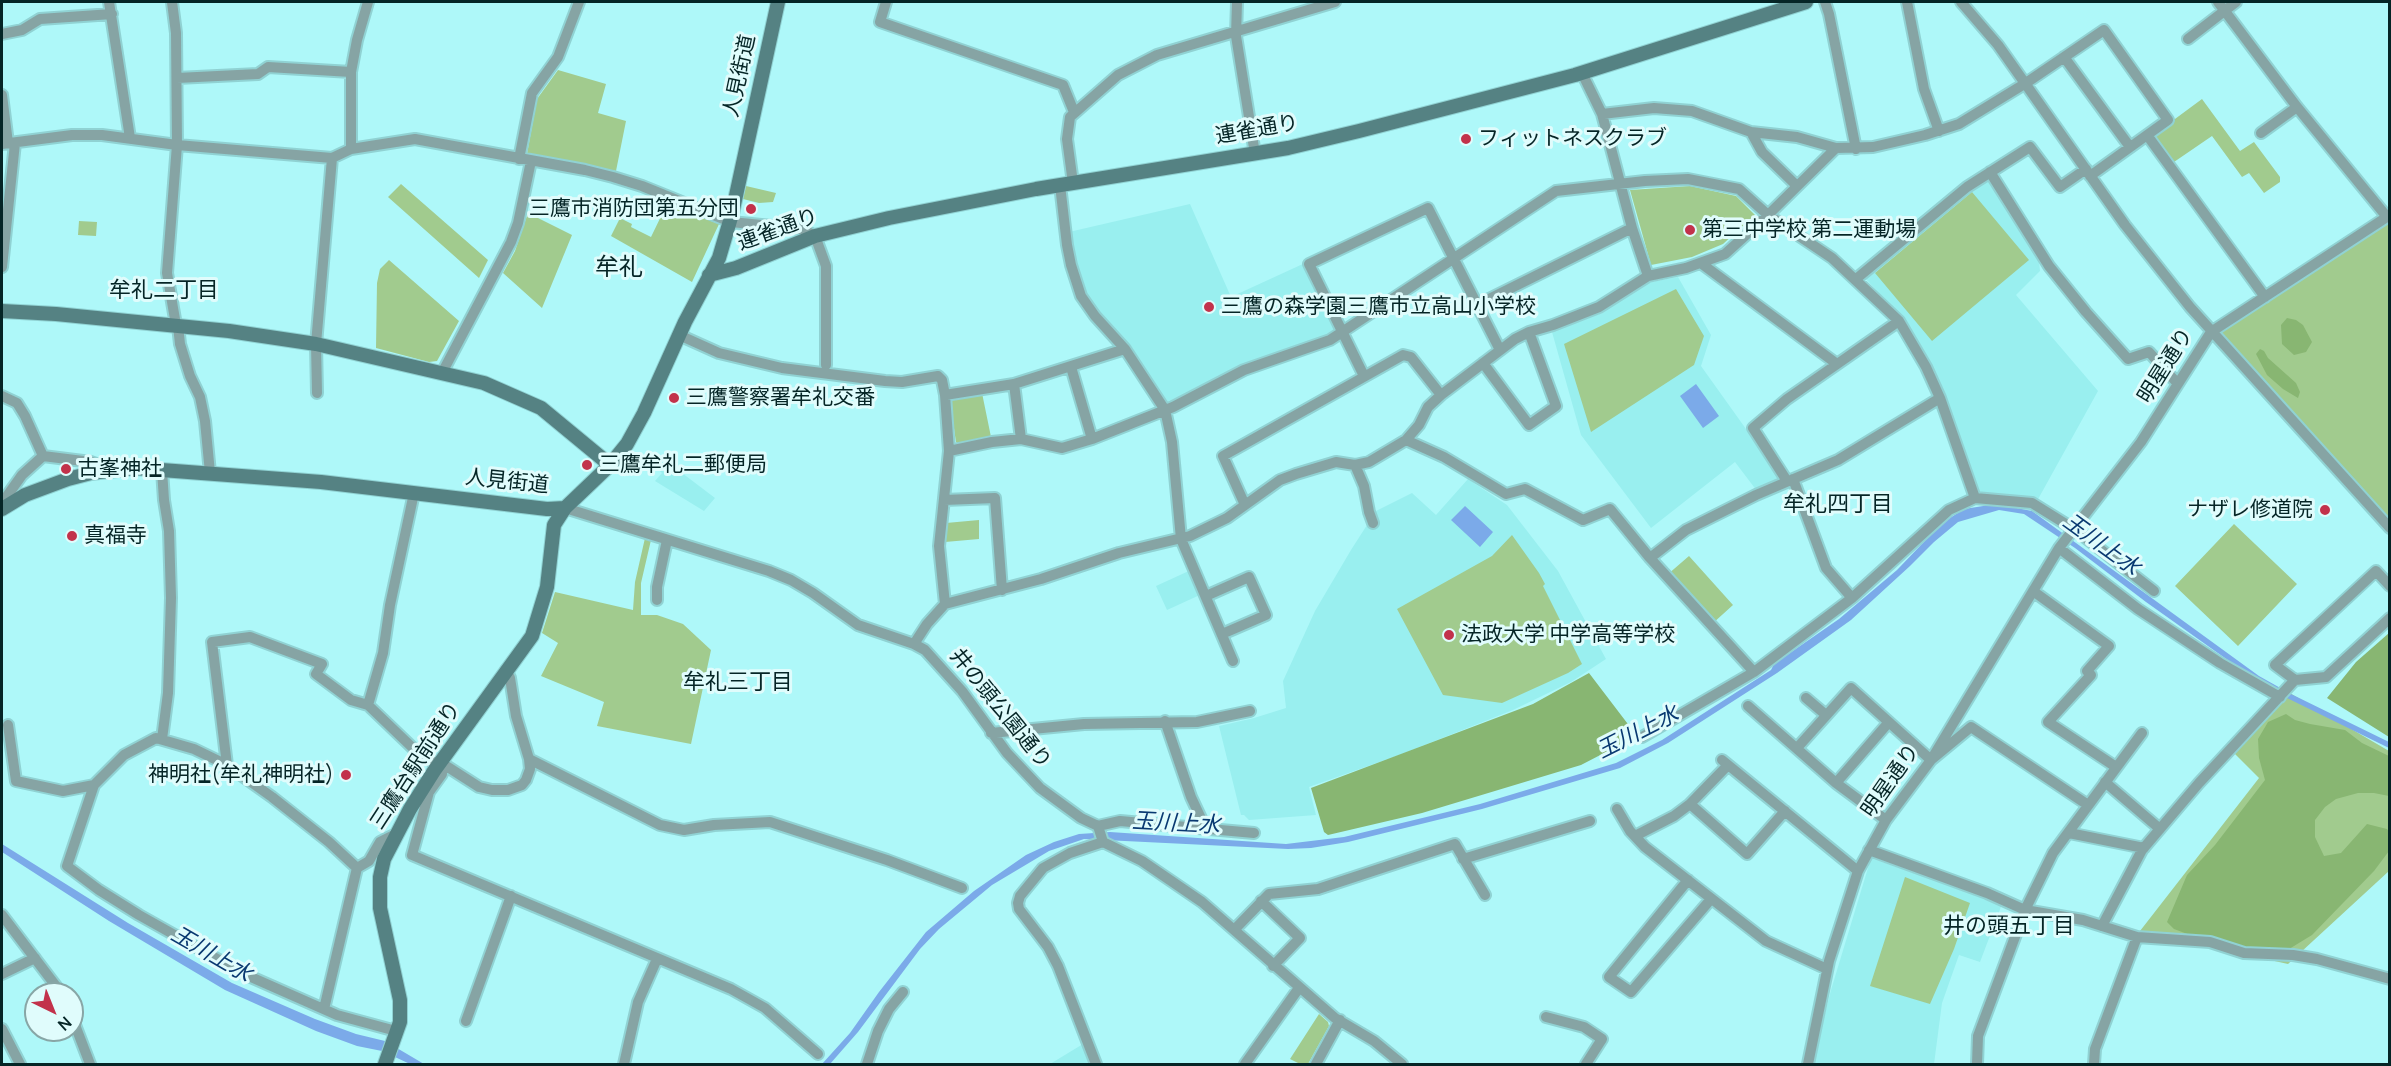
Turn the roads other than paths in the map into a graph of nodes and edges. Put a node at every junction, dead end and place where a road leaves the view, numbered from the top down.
1 (109, 2) edge
2 (172, 2) edge
3 (368, 2) edge
4 (579, 2) edge
5 (777, 2) edge
6 (886, 2) edge
7 (1237, 2) edge
8 (1335, 2) edge
9 (1806, 2) edge
10 (1825, 2) edge
11 (1906, 2) edge
12 (1961, 2) edge
13 (2236, 2) edge
14 (2221, 6) edge
15 (112, 14) junction
16 (1236, 31) junction
17 (2, 34) edge
18 (2188, 39) dead end
19 (2064, 57) junction
20 (351, 72) junction
21 (1582, 73) junction
22 (177, 78) junction
23 (2026, 83) junction
24 (2, 95) edge
25 (2297, 107) junction
26 (1074, 112) junction
27 (1602, 114) junction
28 (1939, 131) junction
29 (1751, 132) junction
30 (2261, 134) dead end
31 (2147, 135) junction
32 (130, 138) junction
33 (8, 144) edge
34 (177, 145) junction
35 (2130, 147) junction
36 (1836, 148) junction
37 (351, 149) junction
38 (1856, 149) junction
39 (1255, 154) junction
40 (332, 158) junction
41 (519, 159) junction
42 (531, 161) junction
43 (1990, 172) junction
44 (2088, 173) junction
45 (1620, 183) junction
46 (1067, 184) junction
47 (1797, 186) junction
48 (1768, 216) junction
49 (2388, 216) edge
50 (730, 222) junction
51 (1632, 228) junction
52 (815, 236) junction
53 (1454, 260) junction
54 (1702, 264) junction
55 (2, 267) edge
56 (710, 275) junction
57 (1648, 276) junction
58 (1856, 279) junction
59 (2265, 297) junction
60 (1477, 305) junction
61 (2, 311) edge
62 (1899, 321) junction
63 (177, 326) junction
64 (1342, 332) junction
65 (1529, 332) junction
66 (2211, 332) junction
67 (679, 335) junction
68 (316, 344) junction
69 (1125, 349) junction
70 (1500, 350) junction
71 (1483, 363) junction
72 (1837, 364) junction
73 (826, 365) dead end
74 (1071, 367) junction
75 (442, 373) junction
76 (1364, 376) junction
77 (1014, 384) junction
78 (2178, 384) junction
79 (317, 393) dead end
80 (945, 395) junction
81 (1441, 395) junction
82 (2, 396) edge
83 (1940, 398) junction
84 (1165, 410) junction
85 (1021, 439) junction
86 (1092, 439) junction
87 (1406, 440) junction
88 (949, 451) junction
89 (43, 456) junction
90 (610, 465) junction
91 (1355, 465) junction
92 (113, 470) junction
93 (162, 470) junction
94 (210, 473) junction
95 (1790, 480) junction
96 (414, 493) junction
97 (1975, 498) junction
98 (944, 500) junction
99 (2, 503) edge
100 (1245, 505) junction
101 (565, 508) junction
102 (2, 509) edge
103 (1374, 523) dead end
104 (2390, 528) edge
105 (1181, 539) junction
106 (2066, 539) junction
107 (667, 540) junction
108 (1650, 558) junction
109 (2390, 586) edge
110 (1002, 590) junction
111 (2033, 591) junction
112 (2154, 591) dead end
113 (1206, 596) junction
114 (1852, 598) junction
115 (657, 600) dead end
116 (945, 604) junction
117 (2390, 618) edge
118 (1222, 634) junction
119 (915, 644) junction
120 (1233, 661) dead end
121 (506, 670) junction
122 (1754, 672) junction
123 (2294, 681) junction
124 (2281, 695) junction
125 (1806, 698) dead end
126 (368, 705) junction
127 (1748, 706) dead end
128 (1250, 711) dead end
129 (1826, 715) junction
130 (1165, 721) junction
131 (1889, 722) junction
132 (8, 725) dead end
133 (992, 733) junction
134 (2142, 733) dead end
135 (1642, 737) dead end
136 (162, 739) junction
137 (1797, 748) junction
138 (529, 759) junction
139 (1931, 760) junction
140 (439, 763) junction
141 (227, 765) junction
142 (2116, 767) junction
143 (2105, 782) junction
144 (1836, 783) junction
145 (94, 785) junction
146 (1690, 804) junction
147 (2088, 805) junction
148 (1617, 809) dead end
149 (1785, 811) junction
150 (1886, 820) junction
151 (1590, 821) dead end
152 (1098, 827) junction
153 (1206, 829) junction
154 (2160, 829) junction
155 (1254, 833) dead end
156 (2069, 833) junction
157 (394, 835) junction
158 (1635, 836) junction
159 (1103, 841) junction
160 (2144, 848) junction
161 (1869, 850) junction
162 (1463, 858) junction
163 (357, 868) junction
164 (1858, 871) junction
165 (1688, 880) junction
166 (962, 888) dead end
167 (1485, 895) dead end
168 (511, 896) junction
169 (1711, 899) junction
170 (1261, 901) junction
171 (2025, 910) junction
172 (2, 915) edge
173 (2102, 926) junction
174 (1234, 930) junction
175 (2137, 937) junction
176 (35, 958) junction
177 (657, 959) junction
178 (1274, 966) junction
179 (1827, 969) junction
180 (2, 974) edge
181 (2390, 979) edge
182 (53, 982) edge
183 (1299, 988) junction
184 (903, 992) dead end
185 (324, 1009) junction
186 (1546, 1017) dead end
187 (1340, 1020) junction
188 (466, 1021) dead end
189 (2, 1029) edge
190 (395, 1036) junction
191 (81, 1042) edge
192 (818, 1054) dead end
193 (1391, 1060) edge
194 (385, 1064) edge
195 (20, 1065) edge
196 (90, 1065) edge
197 (624, 1065) edge
198 (867, 1065) edge
199 (1096, 1065) edge
200 (1245, 1065) edge
201 (1316, 1065) edge
202 (1402, 1065) edge
203 (1586, 1065) edge
204 (1808, 1065) edge
205 (1977, 1065) edge
206 (2094, 1065) edge

1 - 15 street
2 - 22 street
3 - 20 street
4 - 41 street
5 - 50 main road, 人見街道
6 - 26 street
7 - 16 street
8 - 16 street
9 - 21 main road, 連雀通り
10 - 38 street
11 - 28 street
12 - 23 street
13 - 14 street
14 - 18 street
14 - 25 street
15 - 17 street
15 - 32 street
16 - 26 street
16 - 39 street
19 - 23 street
19 - 31 street
19 - 35 street
20 - 22 street
20 - 37 street
21 - 27 street
21 - 39 main road, 連雀通り
22 - 34 street
23 - 28 street
23 - 44 street
24 - 33 street
25 - 30 street
25 - 49 street
26 - 46 street
27 - 29 street
27 - 45 street
28 - 38 street
29 - 36 street
29 - 47 street
31 - 35 street
31 - 59 street
32 - 33 street
32 - 34 street
33 - 55 street
34 - 40 street
34 - 63 street
35 - 44 street
36 - 38 street
36 - 47 street
37 - 40 street
37 - 41 street
39 - 46 main road, 連雀通り
40 - 68 street
41 - 42 street
42 - 50 street
42 - 75 street
43 - 44 street
43 - 58 street
43 - 78 street
44 - 66 street
45 - 48 street
45 - 51 street
45 - 53 street
46 - 52 main road, 連雀通り
46 - 69 street
47 - 48 street
48 - 54 street
48 - 58 street
49 - 59 street, 明星通り
50 - 52 street
50 - 56 main road, 人見街道
51 - 57 street
51 - 60 street
52 - 56 main road, 連雀通り
52 - 73 street
53 - 60 street
53 - 64 street
53 - 64 street
54 - 57 street
54 - 72 street
56 - 67 main road, 人見街道
57 - 65 street
58 - 62 street
59 - 66 street, 明星通り
60 - 70 street
61 - 63 main road
62 - 72 street
62 - 83 street
63 - 68 main road
63 - 94 street
64 - 76 street
64 - 84 street
65 - 70 street
65 - 71 street
66 - 78 street, 明星通り
66 - 104 street
67 - 80 street
67 - 90 main road, 人見街道
68 - 75 main road
68 - 79 street
69 - 74 street
69 - 84 street
70 - 71 street
71 - 81 street
72 - 95 street
74 - 77 street
74 - 86 street
75 - 90 main road
76 - 81 street
76 - 100 street
77 - 80 street
77 - 85 street
78 - 106 street, 明星通り
80 - 88 street
81 - 87 street
82 - 89 street
83 - 95 street
83 - 97 street
84 - 86 street
84 - 105 street
85 - 86 street
85 - 88 street
87 - 91 street
87 - 108 street
88 - 98 street
89 - 92 street
89 - 99 street
90 - 101 main road, 人見街道
91 - 100 street
91 - 103 street
92 - 93 main road, 人見街道
92 - 102 main road, 人見街道
93 - 94 main road, 人見街道
93 - 136 street
94 - 96 main road, 人見街道
95 - 108 street
95 - 114 street
96 - 101 main road, 人見街道
96 - 126 street
97 - 106 street
97 - 114 street
98 - 110 street
98 - 116 street
100 - 105 street
101 - 107 street, 井の頭公園通り
101 - 121 main road, 三鷹台駅前通り
105 - 110 street
105 - 113 street
106 - 111 street, 明星通り
106 - 112 street
106 - 124 street
107 - 115 street
107 - 119 street, 井の頭公園通り
108 - 122 street
109 - 123 street
110 - 116 street
111 - 139 street, 明星通り
111 - 142 street
113 - 118 street
113 - 118 street
114 - 122 street
116 - 119 street
117 - 123 street
118 - 120 street
119 - 133 street, 井の頭公園通り
121 - 138 street
121 - 140 main road, 三鷹台駅前通り
122 - 135 street
123 - 124 street
124 - 154 street
125 - 129 street
126 - 140 street
126 - 141 street
127 - 137 street
128 - 130 street
129 - 131 street
129 - 137 street
130 - 133 street
130 - 153 street
131 - 139 street
131 - 144 street
132 - 145 street
133 - 152 street, 井の頭公園通り
134 - 142 street
136 - 141 street
136 - 145 street
137 - 144 street
138 - 140 street
138 - 166 street
139 - 147 street
139 - 150 street, 明星通り
140 - 157 main road, 三鷹台駅前通り
140 - 168 street
141 - 163 street
142 - 143 street
143 - 147 street
143 - 154 street
144 - 150 street
145 - 185 street
146 - 149 street
146 - 149 street
146 - 158 street
147 - 156 street
148 - 158 street
149 - 164 street
150 - 161 street, 明星通り
151 - 162 street
152 - 153 street
152 - 159 street
153 - 155 street
154 - 160 street
156 - 160 street
156 - 171 street
157 - 163 street
157 - 190 main road, 三鷹台駅前通り
158 - 165 street
159 - 174 street
159 - 199 street
160 - 173 street
161 - 164 street, 明星通り
161 - 171 street
162 - 167 street
162 - 170 street
163 - 185 street
164 - 179 street, 明星通り
165 - 169 street
165 - 169 street
168 - 177 street
168 - 188 street
169 - 179 street
170 - 174 street
170 - 178 street
171 - 173 street
171 - 205 street
172 - 176 street
173 - 175 street
174 - 178 street
175 - 181 street
175 - 206 street
176 - 180 street
176 - 182 street
177 - 192 street
177 - 197 street
178 - 183 street
179 - 204 street, 明星通り
183 - 187 street
183 - 200 street
184 - 198 street
185 - 190 street
186 - 203 street
187 - 193 street
187 - 201 street
189 - 195 street
190 - 194 main road, 三鷹台駅前通り
191 - 196 street
193 - 202 street

